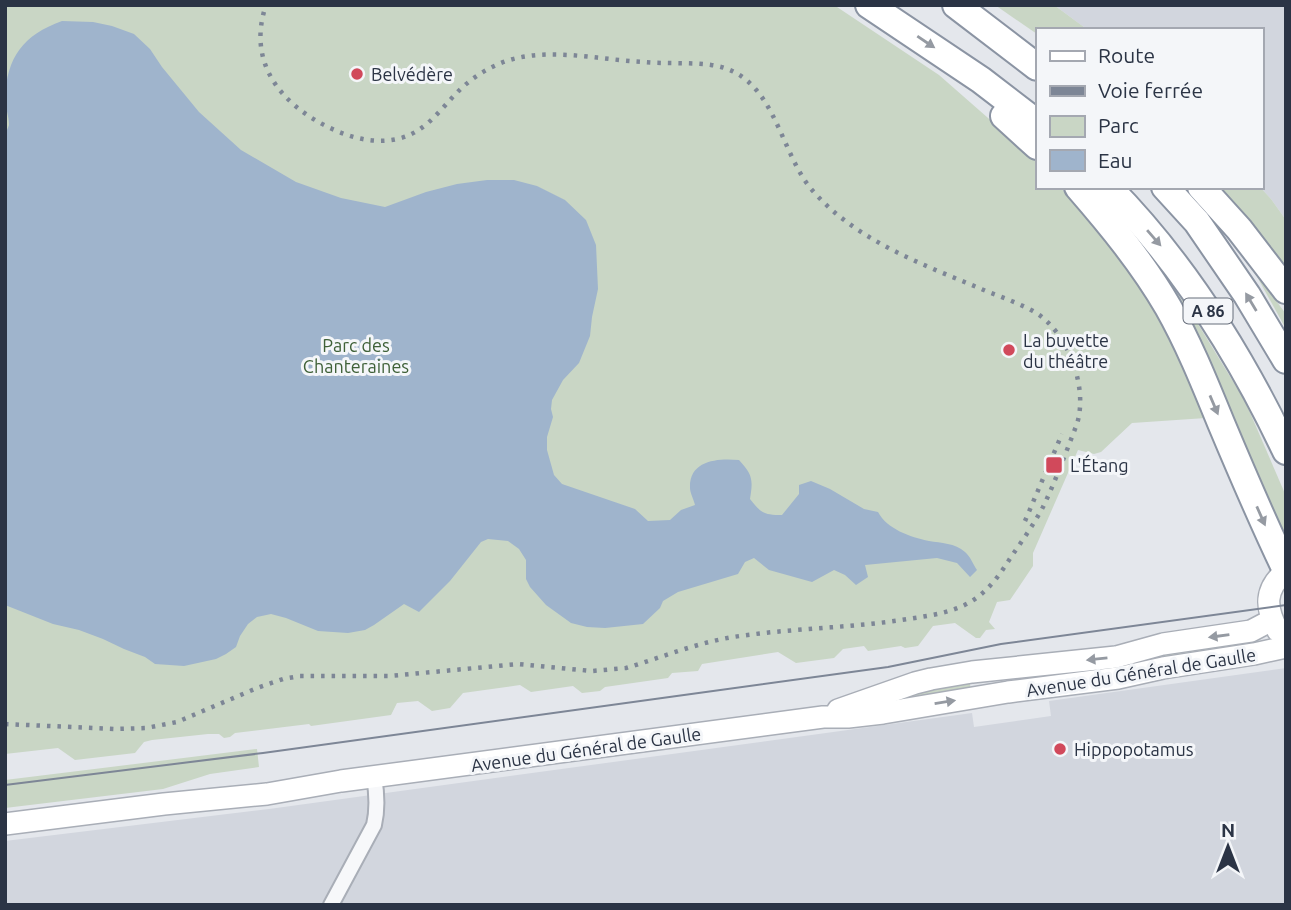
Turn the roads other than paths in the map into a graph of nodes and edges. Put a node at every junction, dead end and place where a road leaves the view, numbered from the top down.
1 (869, 5) edge
2 (958, 6) edge
3 (1036, 47) edge
4 (1036, 66) edge
5 (981, 80) junction
6 (1036, 122) edge
7 (1036, 145) edge
8 (1080, 189) edge
9 (1110, 189) edge
10 (1167, 189) edge
11 (1203, 189) edge
12 (1286, 289) edge
13 (1286, 360) edge
14 (1286, 451) edge
15 (1286, 571) edge
16 (1272, 620) junction
17 (1286, 639) edge
18 (1286, 648) edge
19 (1004, 668) junction
20 (1008, 692) junction
21 (830, 716) junction
22 (374, 777) junction
23 (5, 824) edge
24 (331, 905) edge

1 -> 5 highway
2 - 3 highway
2 - 4 highway
5 - 6 highway
5 - 7 highway
8 -> 15 highway
9 -> 14 highway, A 86
13 -> 10 highway, A 86
11 - 12 highway
15 - 16 main road
16 - 17 main road
16 -> 19 main road, Avenue du Général de Gaulle
18 - 20 main road, Avenue du Général de Gaulle
19 - 20 main road
19 - 21 main road, Avenue du Général de Gaulle
21 -> 20 main road, Avenue du Général de Gaulle
21 - 22 main road, Avenue du Général de Gaulle
22 - 23 main road, Avenue du Général de Gaulle
22 - 24 street

